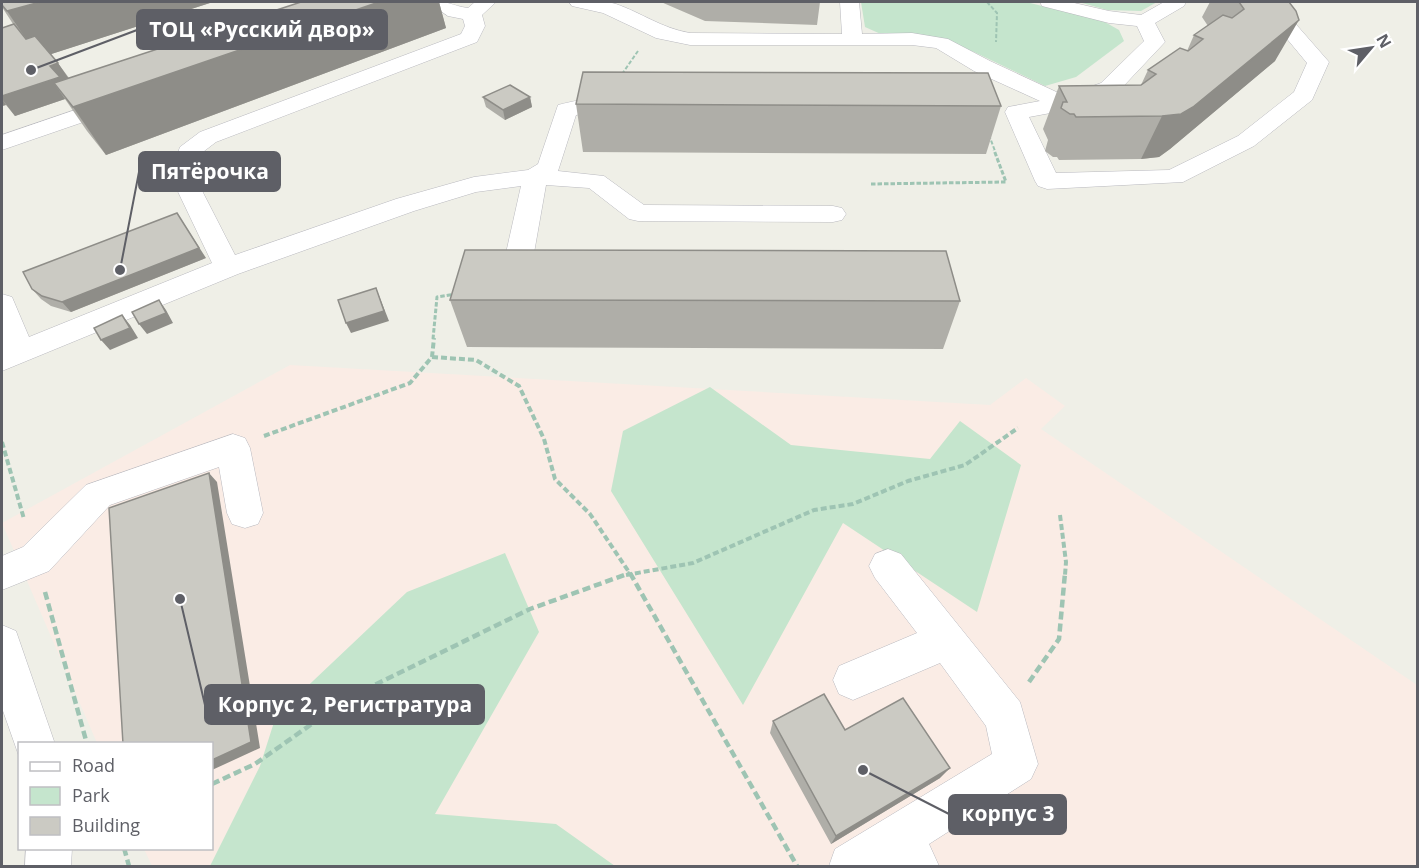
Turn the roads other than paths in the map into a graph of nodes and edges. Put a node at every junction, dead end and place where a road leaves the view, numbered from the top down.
1 (438, 2) edge
2 (579, 2) edge
3 (850, 2) edge
4 (1049, 2) edge
5 (1177, 2) edge
6 (1248, 2) edge
7 (479, 8) edge
8 (1144, 21) junction
9 (852, 40) junction
10 (136, 96) edge
11 (1064, 104) junction
12 (643, 106) edge
13 (2, 142) edge
14 (535, 177) junction
15 (833, 214) dead end
16 (228, 267) junction
17 (570, 279) edge
18 (2, 304) edge
19 (11, 356) edge
20 (245, 513) dead end
21 (888, 566) dead end
22 (2, 573) edge
23 (947, 640) junction
24 (2, 644) edge
25 (853, 680) dead end
26 (33, 742) edge
27 (49, 850) edge
28 (907, 852) edge
29 (48, 867) edge
30 (852, 867) edge

1 - 7 street
2 - 9 street
3 - 9 street
4 - 8 street
5 - 8 street
6 - 11 street
7 - 16 street
8 - 11 street
9 - 11 street
10 - 13 street
12 - 14 street
14 - 15 street
14 - 16 street
14 - 17 street
16 - 19 street
18 - 19 street
20 - 22 street
21 - 23 street
23 - 25 street
23 - 28 street
24 - 26 street
27 - 29 street
28 - 30 street

